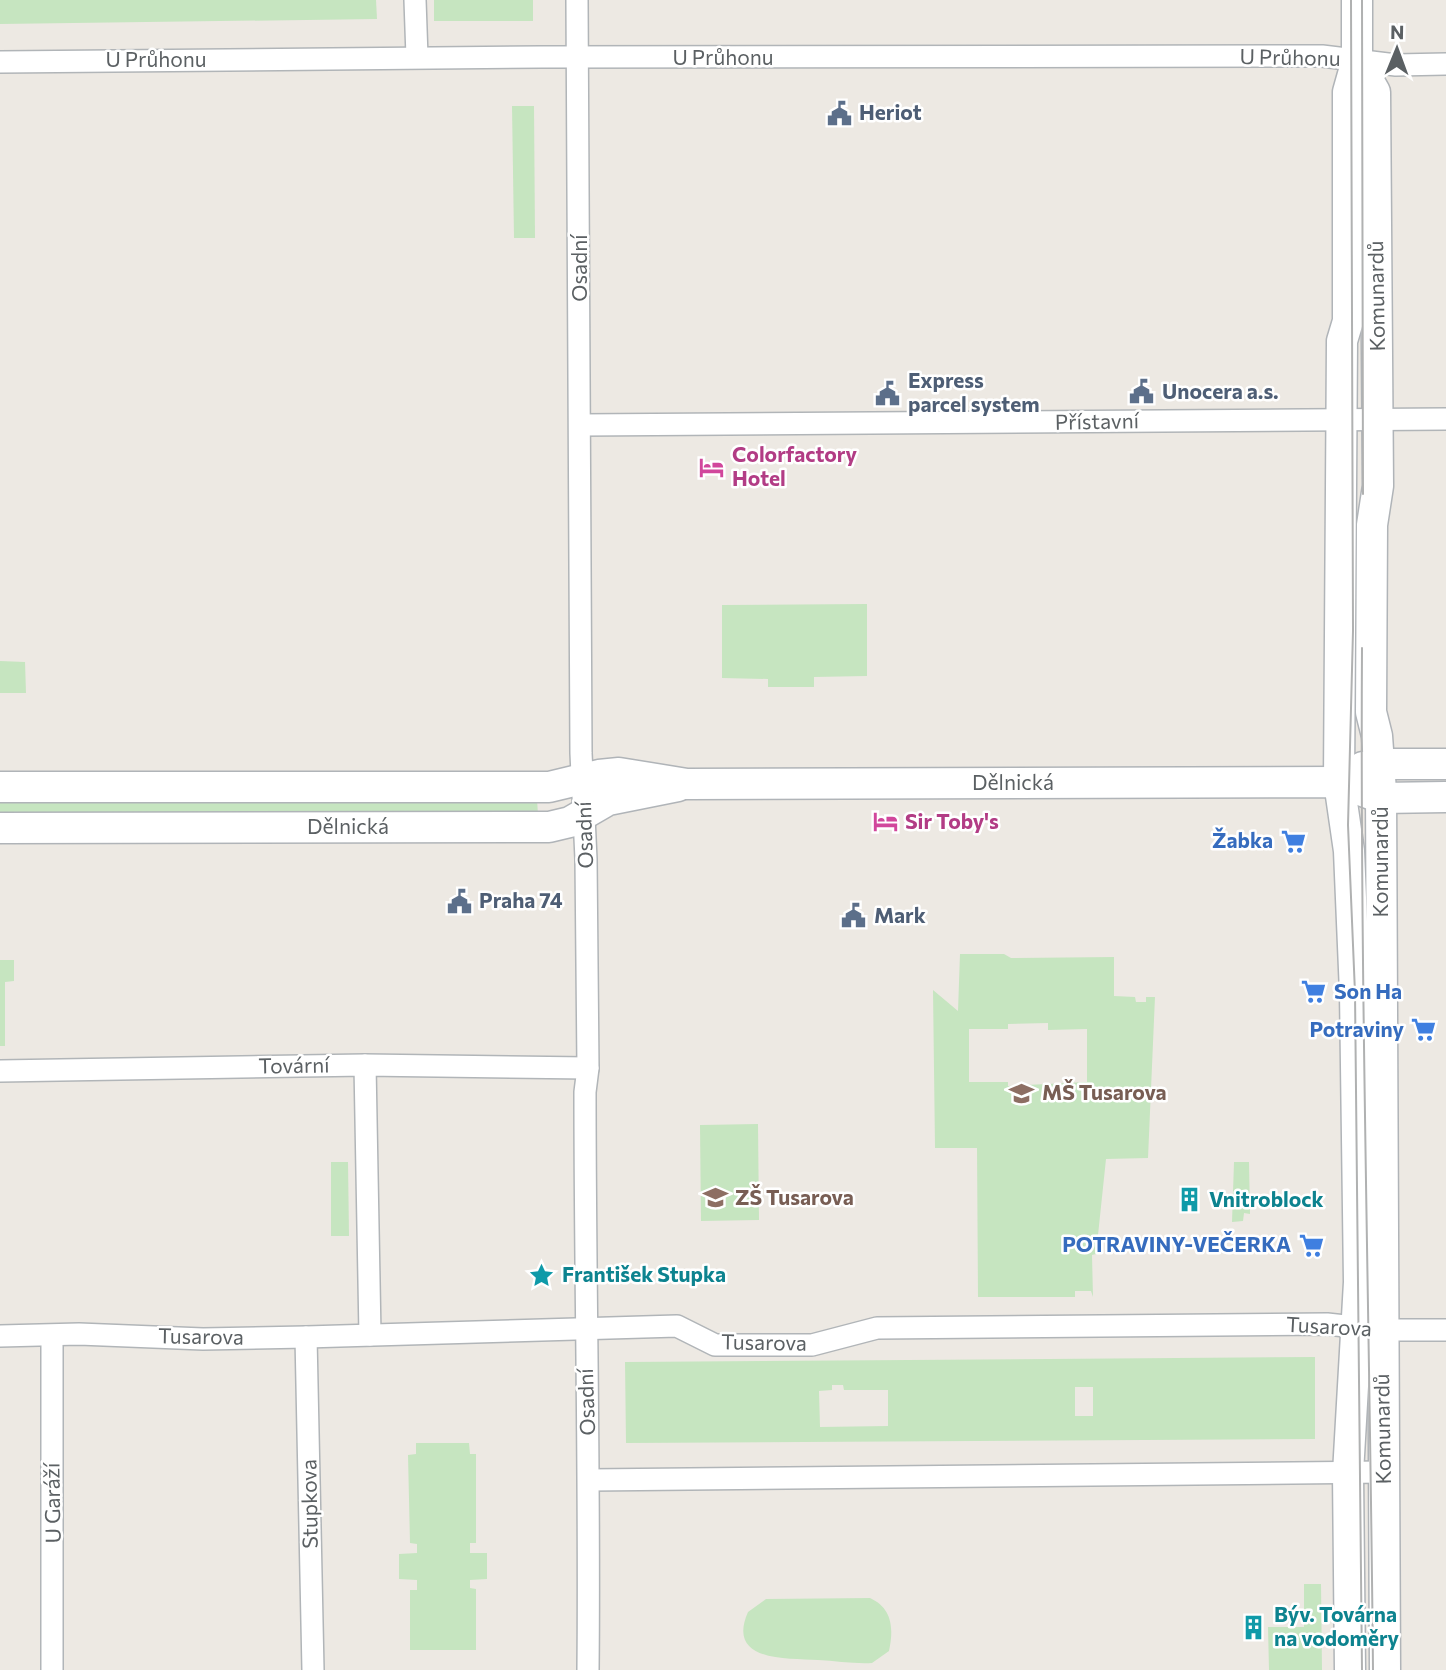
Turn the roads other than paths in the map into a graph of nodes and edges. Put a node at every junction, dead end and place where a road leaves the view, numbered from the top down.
1 (415, 0) edge
2 (577, 0) edge
3 (1357, 0) edge
4 (417, 57) junction
5 (578, 57) junction
6 (1357, 60) junction
7 (0, 62) edge
8 (1446, 64) edge
9 (1342, 419) junction
10 (1378, 419) junction
11 (1446, 419) edge
12 (580, 425) junction
13 (1380, 764) junction
14 (1446, 764) edge
15 (584, 779) junction
16 (1339, 782) junction
17 (687, 784) junction
18 (0, 787) edge
19 (1446, 797) edge
20 (1381, 799) junction
21 (585, 813) junction
22 (0, 828) edge
23 (365, 1065) junction
24 (588, 1068) junction
25 (0, 1072) edge
26 (584, 1327) junction
27 (1368, 1329) junction
28 (1446, 1330) edge
29 (370, 1335) junction
30 (0, 1336) edge
31 (52, 1336) junction
32 (306, 1337) junction
33 (1384, 1472) junction
34 (1348, 1473) junction
35 (590, 1480) junction
36 (52, 1670) edge
37 (313, 1670) edge
38 (588, 1670) edge
39 (1350, 1670) edge
40 (1385, 1670) edge

1 - 4 street
2 - 5 street, Osadní
3 - 6 street, Komunardů
4 - 5 street, U Průhonu
4 - 7 street, U Průhonu
5 - 6 street, U Průhonu
5 - 12 street, Osadní
6 - 8 street, U Průhonu
6 - 9 street, Komunardů
6 - 10 street, Komunardů
9 - 10 street, Přístavní
9 - 12 street, Přístavní
9 - 16 street, Komunardů
10 - 11 street, Přístavní
10 - 13 street, Komunardů
12 - 15 street, Osadní
13 - 14 street, Dělnická
13 - 16 street, Dělnická
13 - 20 street, Komunardů
15 - 17 street, Dělnická
15 - 18 street, Dělnická
15 - 21 street, Osadní
16 - 17 street, Dělnická
16 - 20 street, Dělnická
16 - 27 street, Komunardů
17 - 21 street, Dělnická
19 - 20 street, Dělnická
20 - 27 street, Komunardů
21 - 22 street, Dělnická
21 - 24 street, Osadní
23 - 24 street, Tovární
23 - 25 street, Tovární
23 - 29 street
24 - 26 street, Osadní
26 - 27 street, Tusarova
26 - 29 street, Tusarova
26 - 35 street, Osadní
27 - 28 street, Tusarova
27 - 33 street, Komunardů
27 - 34 street, Komunardů
29 - 32 street, Tusarova
30 - 31 street, Tusarova
31 - 32 street, Tusarova
31 - 36 street, U Garáží
32 - 37 street, Stupkova
33 - 34 street
33 - 40 street, Komunardů
34 - 35 street
34 - 39 street, Komunardů
35 - 38 street, Osadní

